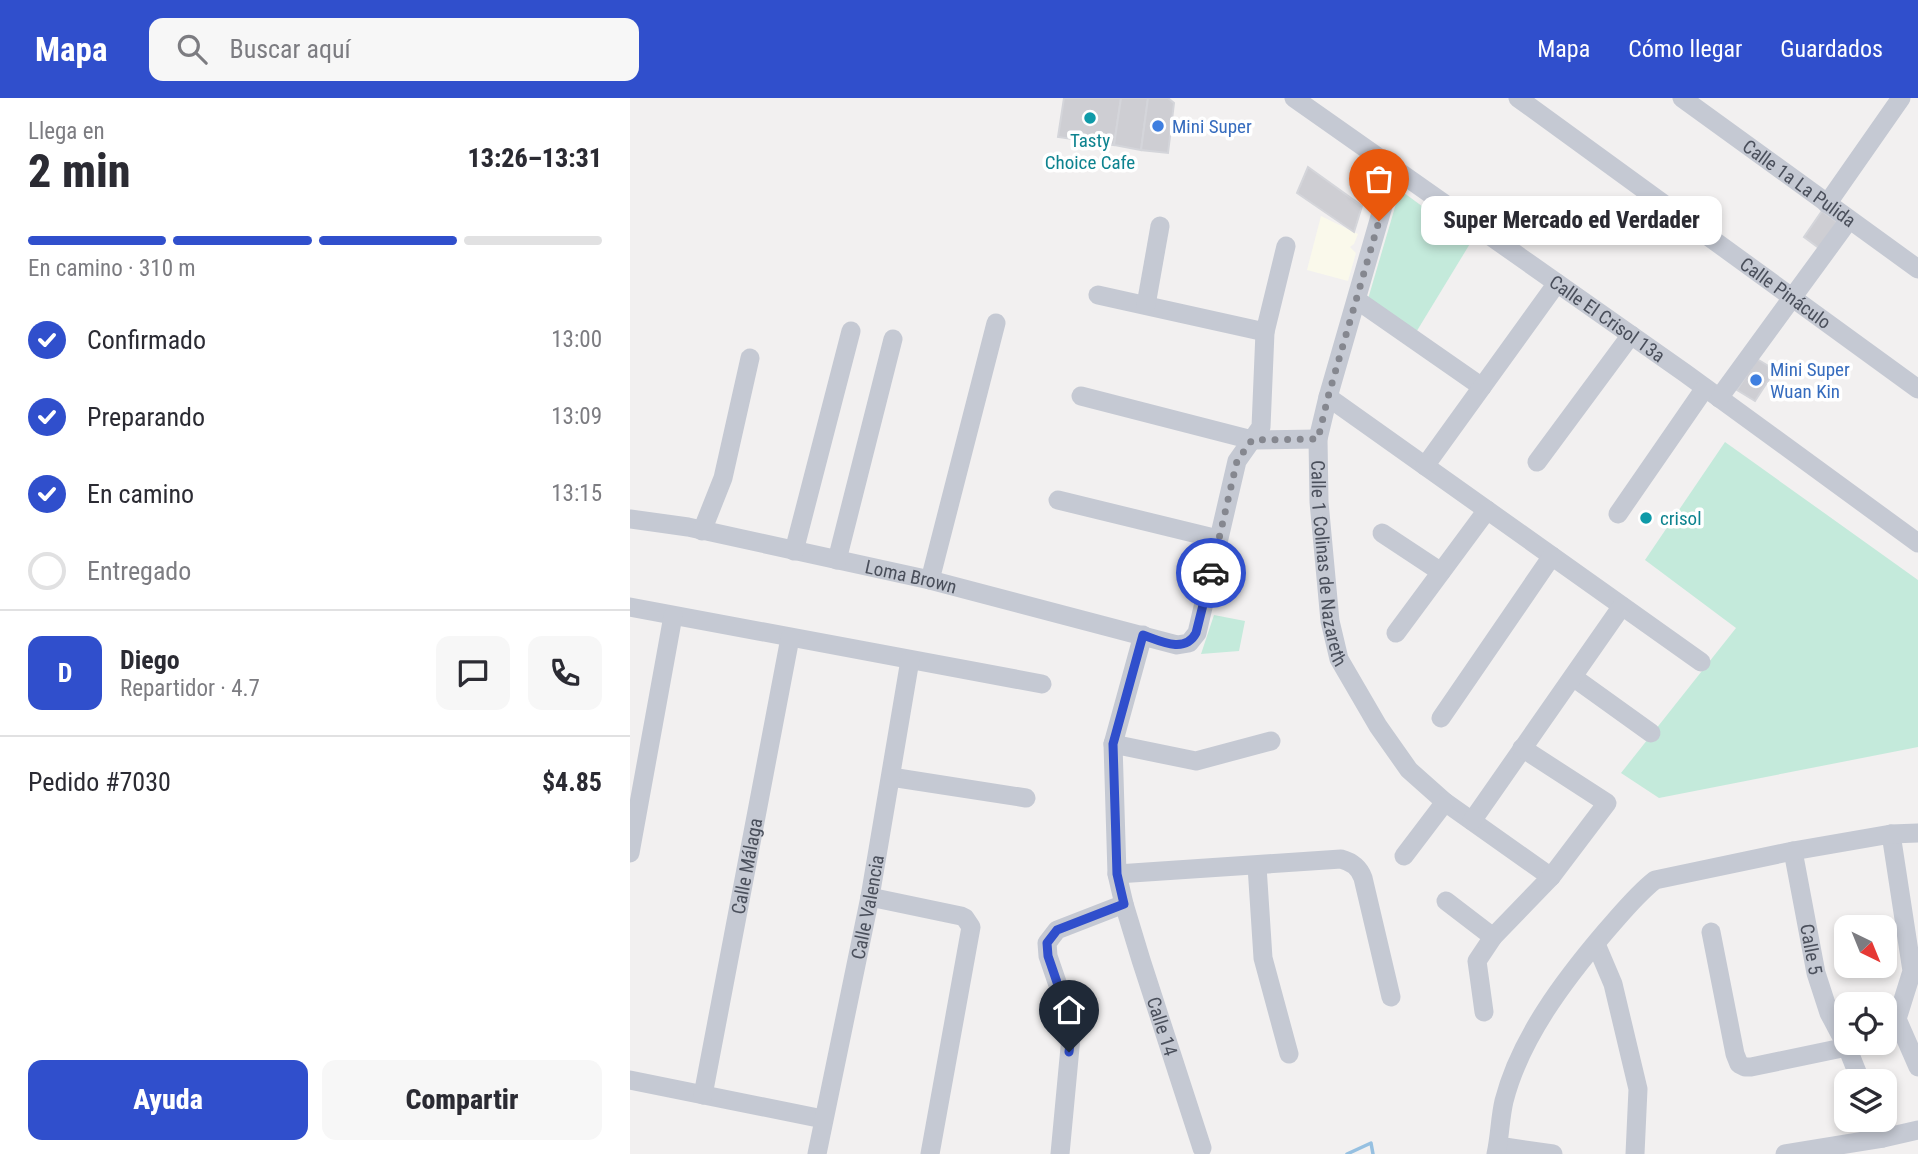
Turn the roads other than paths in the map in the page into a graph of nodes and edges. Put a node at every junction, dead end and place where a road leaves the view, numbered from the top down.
1 (1294, 98) edge
2 (1518, 98) edge
3 (1682, 98) edge
4 (1901, 98) edge
5 (1394, 168) junction
6 (1827, 204) junction
7 (1849, 220) junction
8 (1160, 226) dead end
9 (1286, 246) dead end
10 (1918, 270) edge
11 (1557, 283) junction
12 (1098, 295) dead end
13 (1792, 298) junction
14 (1357, 300) junction
15 (1146, 306) junction
16 (996, 323) dead end
17 (851, 331) dead end
18 (1265, 332) junction
19 (1631, 335) junction
20 (893, 339) dead end
21 (750, 358) dead end
22 (1482, 387) junction
23 (1918, 389) edge
24 (1712, 393) junction
25 (1081, 396) dead end
26 (1328, 397) junction
27 (1318, 439) junction
28 (1252, 440) junction
29 (1537, 462) dead end
30 (1425, 466) junction
31 (1058, 500) dead end
32 (1487, 510) junction
33 (1618, 514) dead end
34 (630, 519) edge
35 (702, 531) junction
36 (1382, 533) dead end
37 (1218, 539) junction
38 (1918, 543) edge
39 (794, 551) junction
40 (1552, 556) junction
41 (837, 560) junction
42 (1441, 572) junction
43 (930, 580) junction
44 (1622, 606) junction
45 (630, 607) edge
46 (673, 616) junction
47 (1396, 633) dead end
48 (1143, 635) junction
49 (790, 638) junction
50 (910, 660) junction
51 (1701, 662) dead end
52 (1573, 677) junction
53 (1042, 684) dead end
54 (1441, 718) dead end
55 (1651, 733) dead end
56 (1271, 741) dead end
57 (1113, 744) junction
58 (1522, 748) junction
59 (891, 777) junction
60 (1026, 798) dead end
61 (1445, 802) junction
62 (1472, 821) junction
63 (1918, 833) edge
64 (1891, 834) junction
65 (1793, 851) junction
66 (630, 853) edge
67 (1404, 856) dead end
68 (1257, 866) junction
69 (1117, 874) junction
70 (1551, 877) junction
71 (870, 897) junction
72 (1446, 901) dead end
73 (1124, 904) junction
74 (1711, 932) dead end
75 (1493, 937) junction
76 (1595, 944) junction
77 (1391, 997) dead end
78 (1484, 1012) dead end
79 (1834, 1022) edge
80 (1834, 1050) edge
81 (1289, 1054) dead end
82 (1918, 1068) edge
83 (630, 1080) edge
84 (703, 1095) junction
85 (823, 1119) junction
86 (1897, 1129) edge
87 (1918, 1130) edge
88 (1869, 1132) edge
89 (1202, 1148) dead end
90 (1497, 1150) edge
91 (817, 1154) edge
92 (930, 1154) edge
93 (1060, 1154) edge
94 (1553, 1154) edge
95 (1635, 1154) edge
96 (1785, 1154) edge

1 - 5 street, Calle El Crisol 13a
2 - 13 street, Calle Pináculo
3 - 6 street, Calle 1a La Pulida
4 - 6 street
5 - 11 street, Calle El Crisol 13a
5 - 14 street, Calle 1 Colinas de Nazareth
6 - 7 street, Calle 1a La Pulida
7 - 10 street, Calle 1a La Pulida
7 - 13 street
8 - 15 street
9 - 18 street
11 - 19 street, Calle El Crisol 13a
11 - 22 street
12 - 15 street
13 - 23 street, Calle Pináculo
13 - 24 street
14 - 22 street
14 - 26 street, Calle 1 Colinas de Nazareth
15 - 18 street
16 - 43 street
17 - 39 street
18 - 28 street
19 - 24 street, Calle El Crisol 13a
19 - 29 street
20 - 41 street
21 - 35 street
22 - 30 street
24 - 33 street
24 - 38 street, Calle El Crisol 13a
25 - 28 street
26 - 27 street, Calle 1 Colinas de Nazareth
26 - 30 street
27 - 28 street
27 - 61 street, Calle 1 Colinas de Nazareth
28 - 37 street
30 - 32 street
31 - 37 street
32 - 40 street
32 - 42 street
34 - 35 street, Loma Brown
35 - 39 street, Loma Brown
36 - 42 street
37 - 48 street, Loma Brown
39 - 41 street, Loma Brown
40 - 44 street
40 - 54 street
41 - 43 street, Loma Brown
42 - 47 street
43 - 48 street, Loma Brown
44 - 51 street
44 - 52 street
45 - 46 street
46 - 49 street
46 - 66 street
48 - 57 street, Calle 14
49 - 50 street
49 - 84 street, Calle Málaga
50 - 53 street
50 - 59 street, Calle Valencia
52 - 55 street
52 - 58 street
56 - 57 street
57 - 69 street, Calle 14
58 - 62 street
58 - 70 street
59 - 60 street
59 - 71 street, Calle Valencia
61 - 62 street, Calle 1 Colinas de Nazareth
61 - 67 street
62 - 70 street, Calle 1 Colinas de Nazareth
63 - 64 street
64 - 65 street
64 - 82 street
65 - 76 street
65 - 79 street, Calle 5
68 - 69 street
68 - 77 street
68 - 81 street
69 - 73 street, Calle 14
70 - 75 street
71 - 85 street, Calle Valencia
71 - 92 street
72 - 75 street
73 - 89 street, Calle 14
73 - 93 street
74 - 80 street
75 - 78 street
76 - 90 street
76 - 95 street
83 - 84 street
84 - 85 street
85 - 91 street, Calle Valencia
86 - 87 street
88 - 96 street
90 - 94 street

